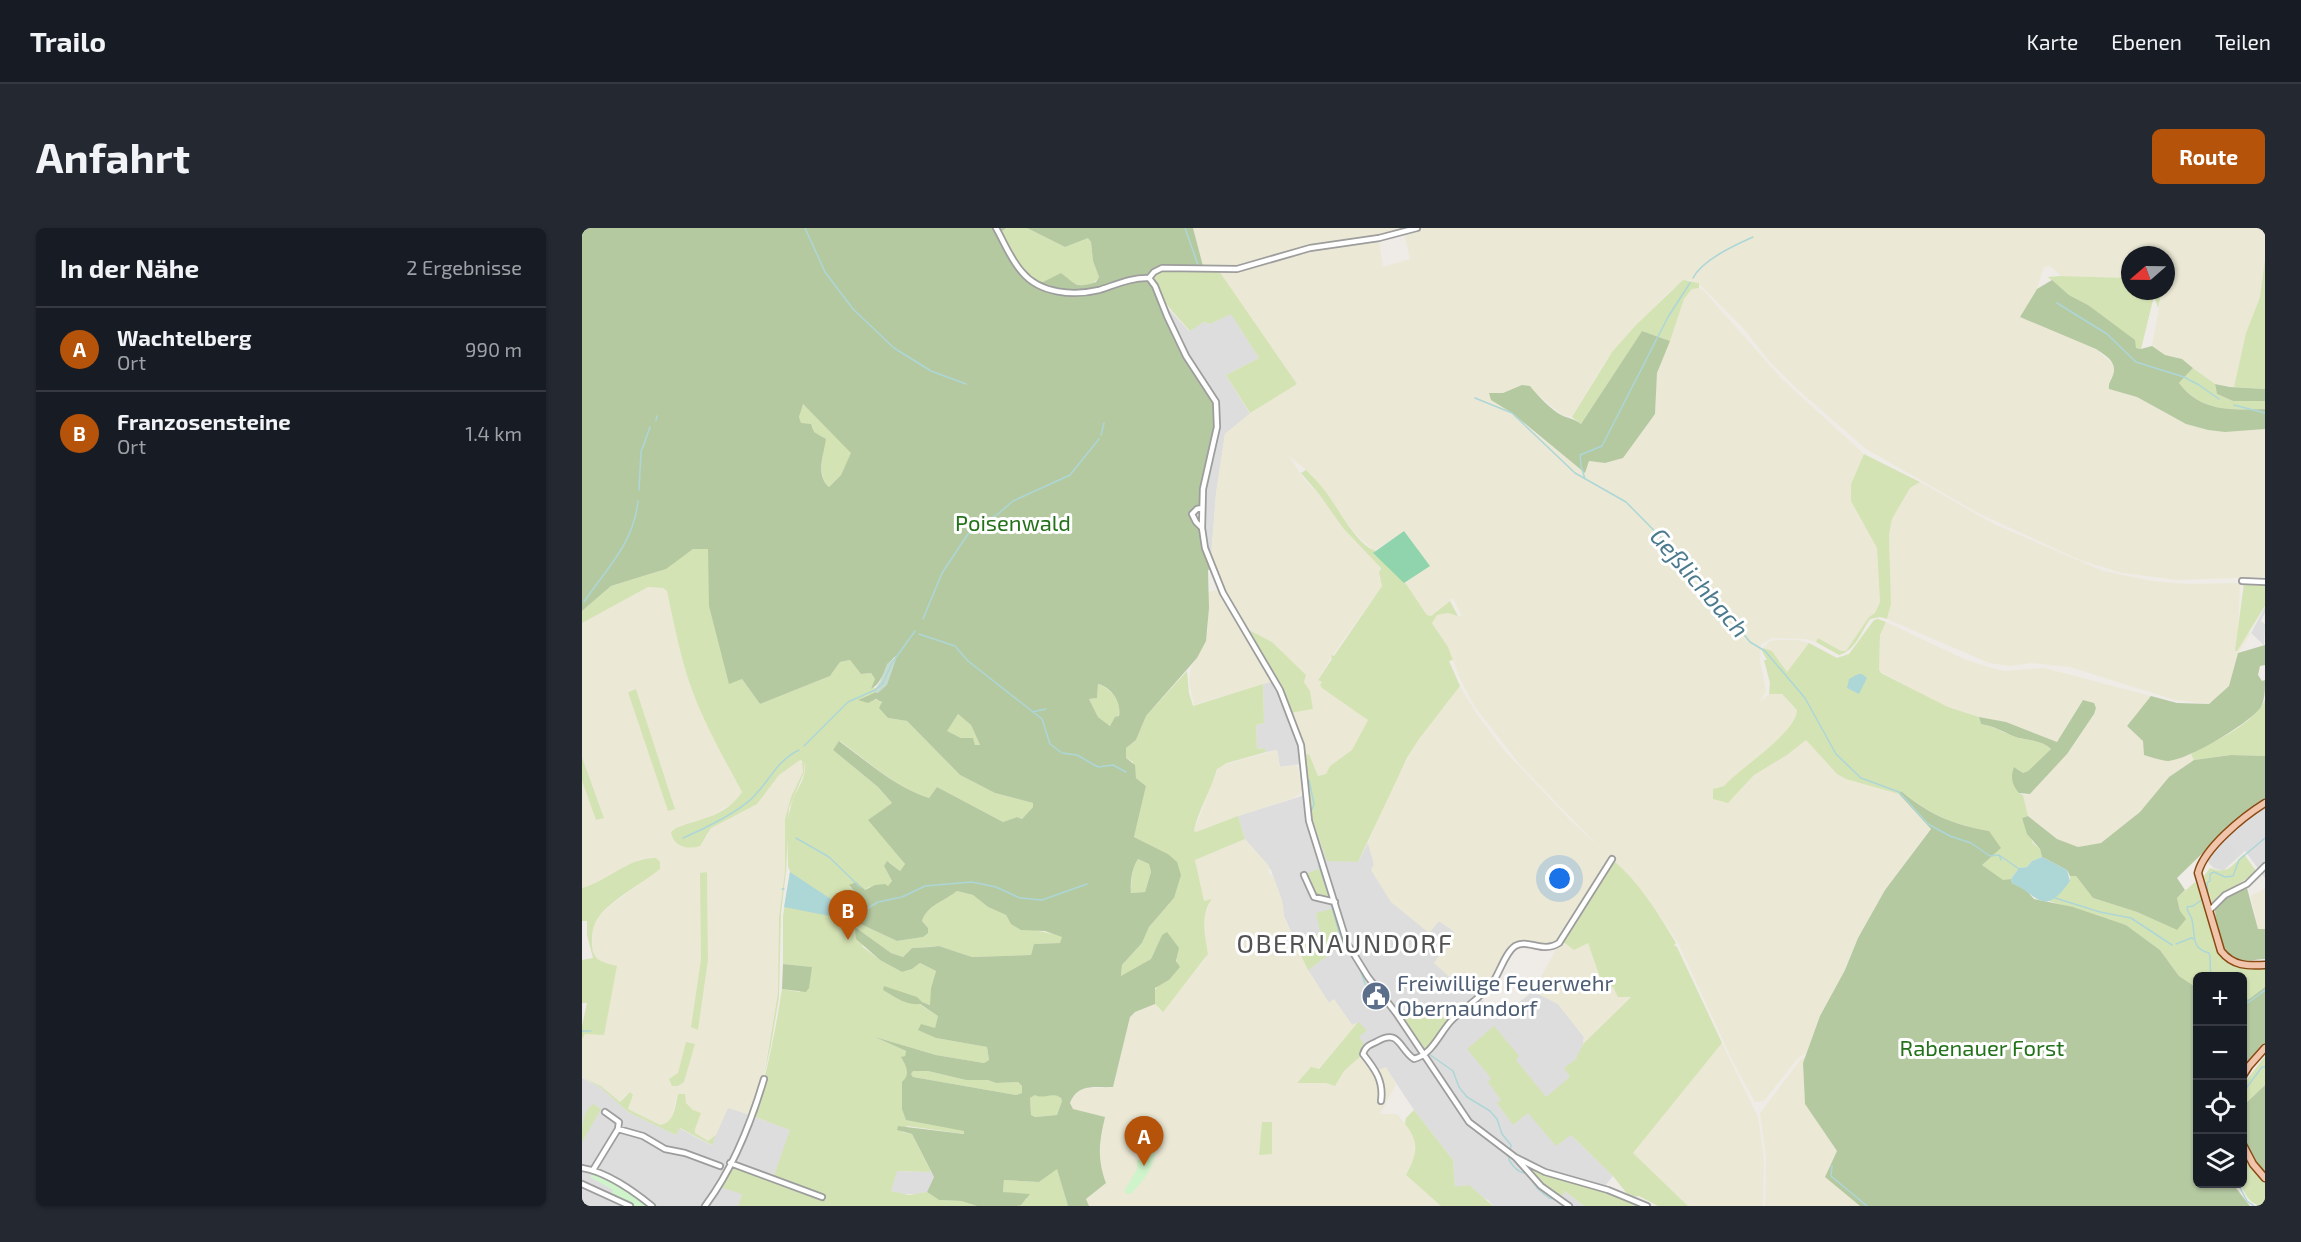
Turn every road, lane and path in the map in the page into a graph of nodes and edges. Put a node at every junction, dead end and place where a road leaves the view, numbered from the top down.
1 (996, 228) edge
2 (1417, 228) edge
3 (1149, 278) junction
4 (1202, 508) junction
5 (1202, 528) junction
6 (2242, 581) dead end
7 (2265, 582) edge
8 (2265, 803) edge
9 (1612, 859) dead end
10 (2265, 866) edge
11 (1304, 875) dead end
12 (1335, 902) junction
13 (2211, 910) junction
14 (2265, 965) edge
15 (2265, 1048) edge
16 (1425, 1052) junction
17 (2247, 1069) edge
18 (764, 1079) dead end
19 (1381, 1101) dead end
20 (605, 1112) dead end
21 (618, 1129) junction
22 (2247, 1153) edge
23 (1515, 1157) junction
24 (730, 1162) junction
25 (720, 1166) dead end
26 (582, 1168) edge
27 (593, 1170) junction
28 (2265, 1178) edge
29 (582, 1184) edge
30 (822, 1197) dead end
31 (630, 1206) edge
32 (652, 1206) edge
33 (705, 1206) edge
34 (1569, 1206) edge
35 (1647, 1206) edge

1 - 3 street
2 - 3 street
3 - 4 street
4 - 5 street
4 - 5 street
5 - 12 street
6 - 7 street
8 - 13 main road
9 - 16 street
10 - 13 street
11 - 12 street
12 - 16 street
13 - 14 main road
15 - 17 main road
16 - 19 street
16 - 23 street
18 - 24 street
20 - 21 street
21 - 25 street
21 - 27 street
22 - 28 main road
23 - 34 street
23 - 35 street
24 - 30 street
24 - 33 street
26 - 27 street
27 - 32 street
29 - 31 street

